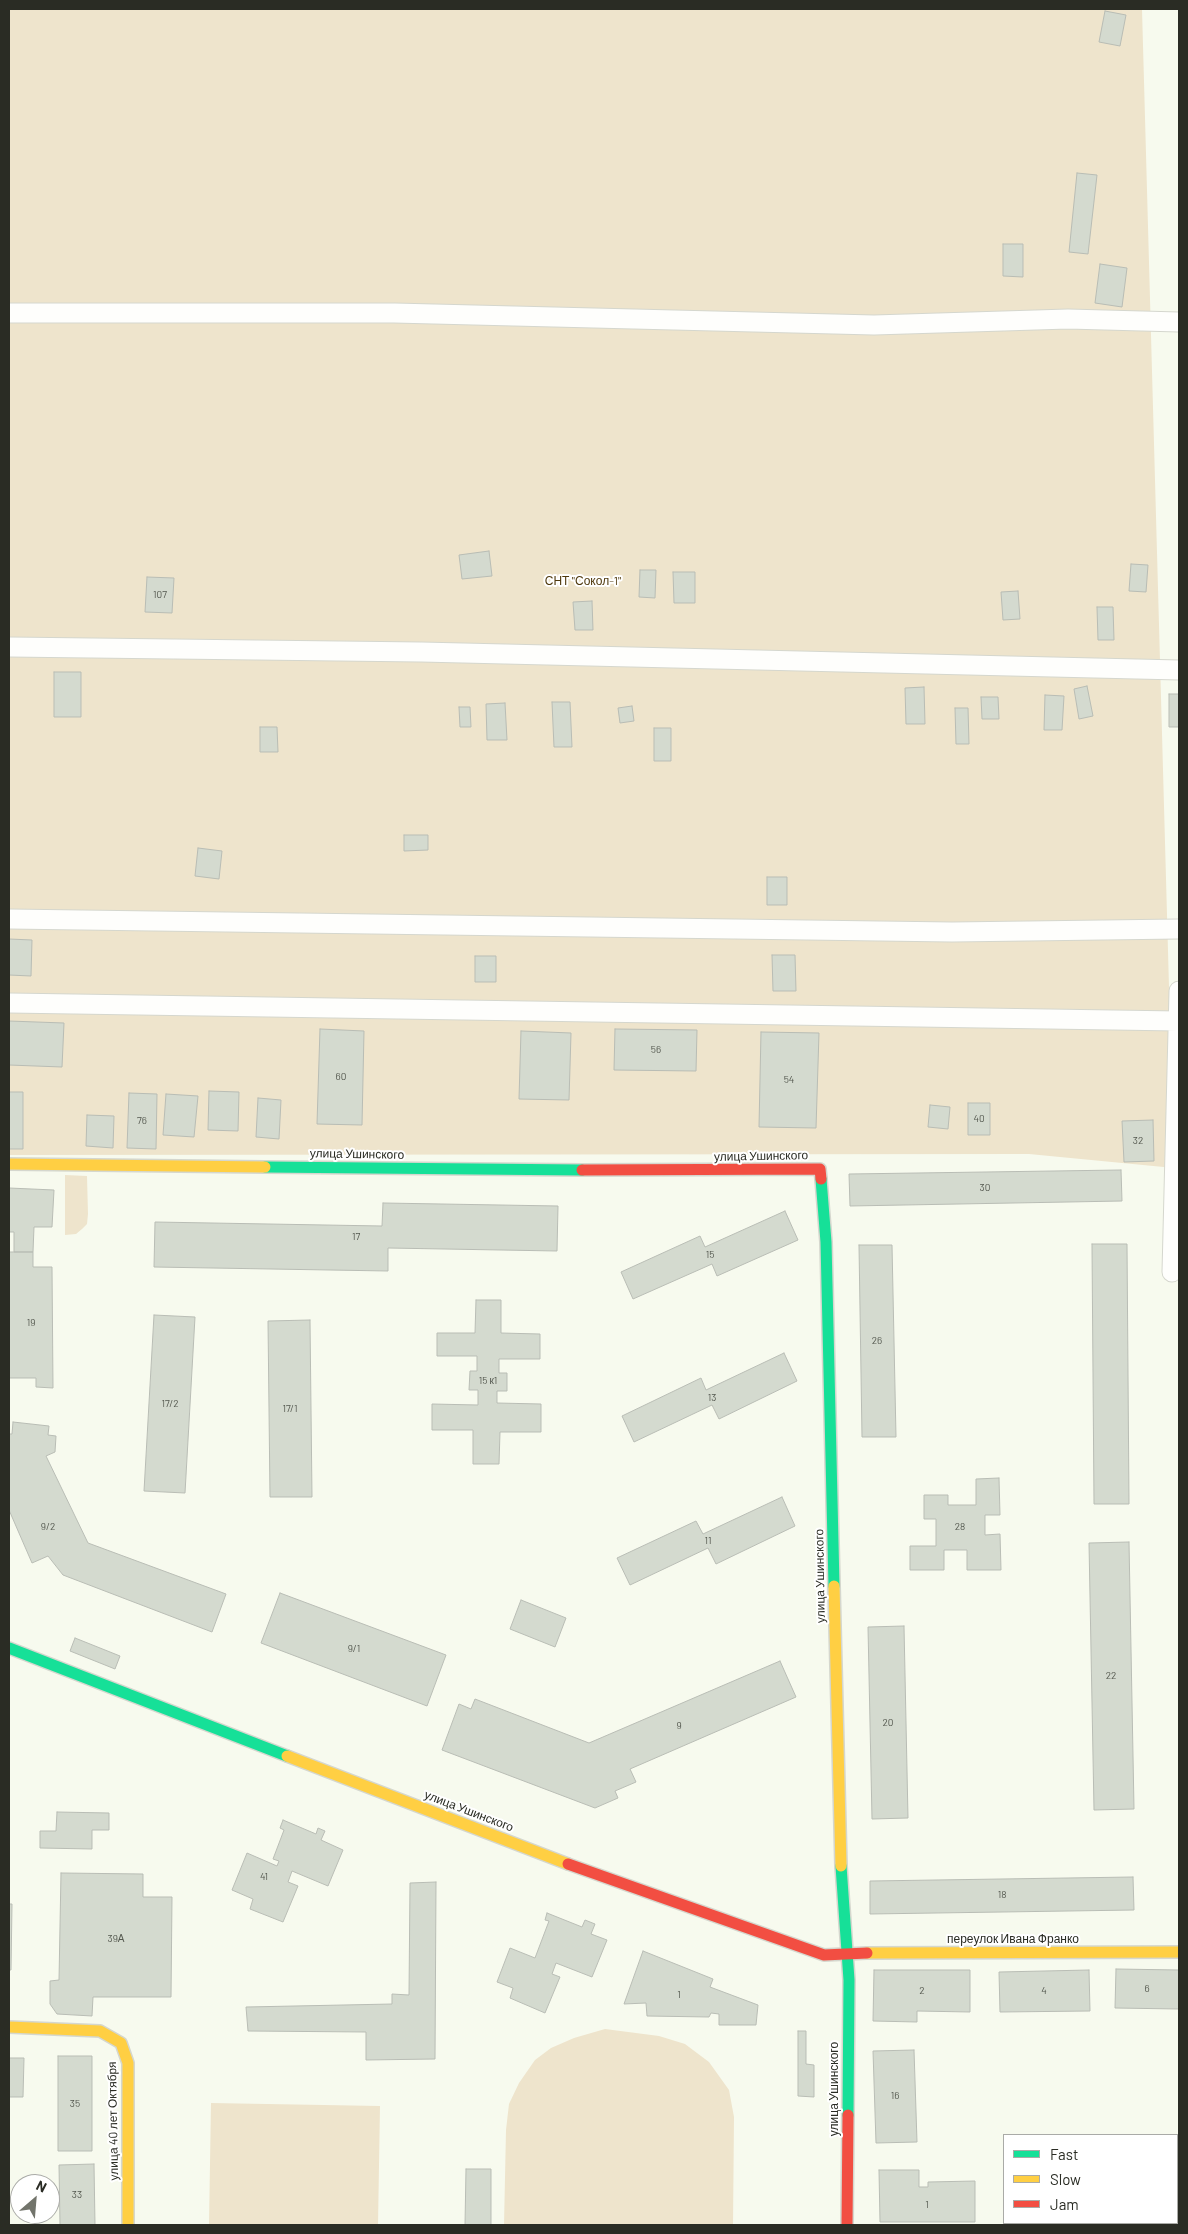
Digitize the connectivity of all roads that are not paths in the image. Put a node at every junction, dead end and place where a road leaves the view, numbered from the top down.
1 (9, 313) edge
2 (1179, 322) edge
3 (9, 647) edge
4 (1179, 670) edge
5 (9, 919) edge
6 (1179, 929) edge
7 (1179, 991) edge
8 (9, 1003) edge
9 (1178, 1020) edge
10 (9, 1164) edge
11 (1172, 1272) dead end
12 (9, 1648) edge
13 (1179, 1952) edge
14 (846, 1953) junction
15 (9, 2028) edge
16 (128, 2225) edge
17 (847, 2225) edge

1 - 2 street
3 - 4 street
5 - 6 street
7 - 9 street
8 - 9 street
9 - 11 street
10 - 14 street, улица Ушинского
12 - 14 street, улица Ушинского
13 - 14 street, переулок Ивана Франко
14 - 17 street, улица Ушинского
15 - 16 street, улица 40 лет Октября

